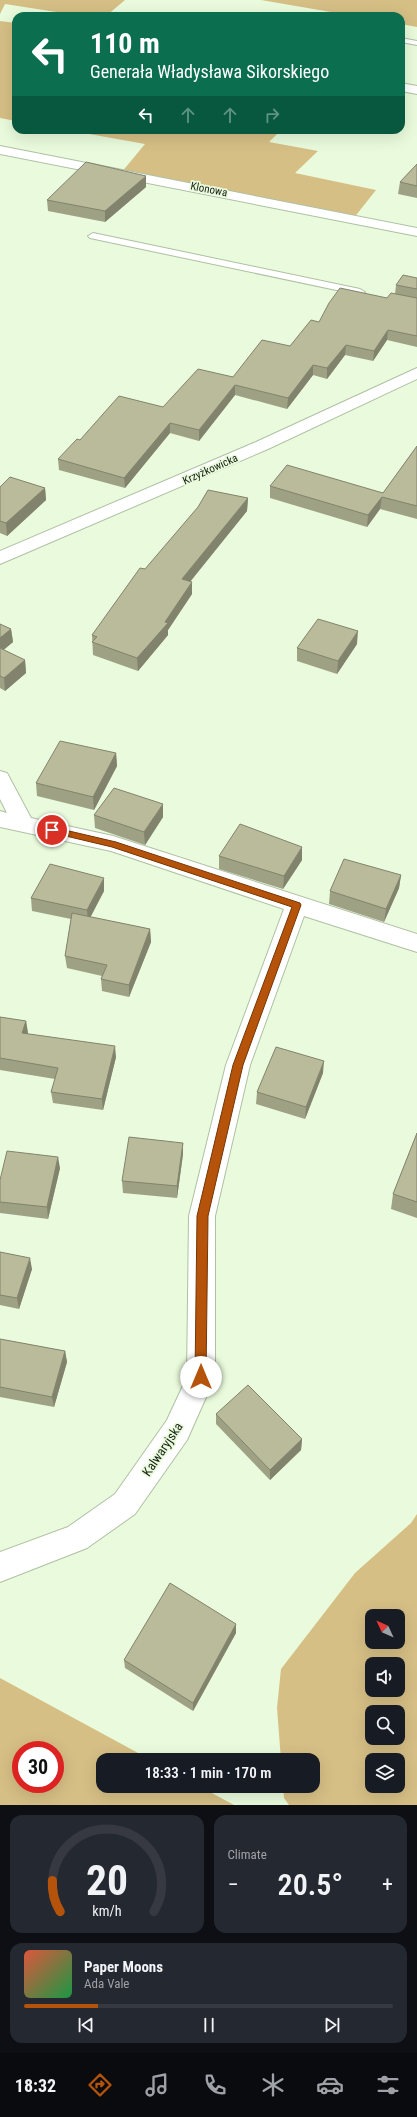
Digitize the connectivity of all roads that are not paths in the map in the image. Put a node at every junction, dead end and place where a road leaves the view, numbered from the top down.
1 (405, 41) edge
2 (417, 43) edge
3 (405, 88) edge
4 (417, 90) edge
5 (0, 150) edge
6 (417, 232) edge
7 (93, 236) dead end
8 (371, 295) edge
9 (417, 373) edge
10 (0, 558) edge
11 (0, 778) edge
12 (0, 819) edge
13 (22, 822) junction
14 (297, 905) junction
15 (417, 943) edge
16 (0, 1567) edge

1 - 2 lane
3 - 4 street
5 - 6 street, Klonowa
7 - 8 lane
9 - 10 street, Krzyżkowicka
11 - 13 street
12 - 13 street
13 - 14 street
14 - 15 street
14 - 16 street, Kalwaryjska

